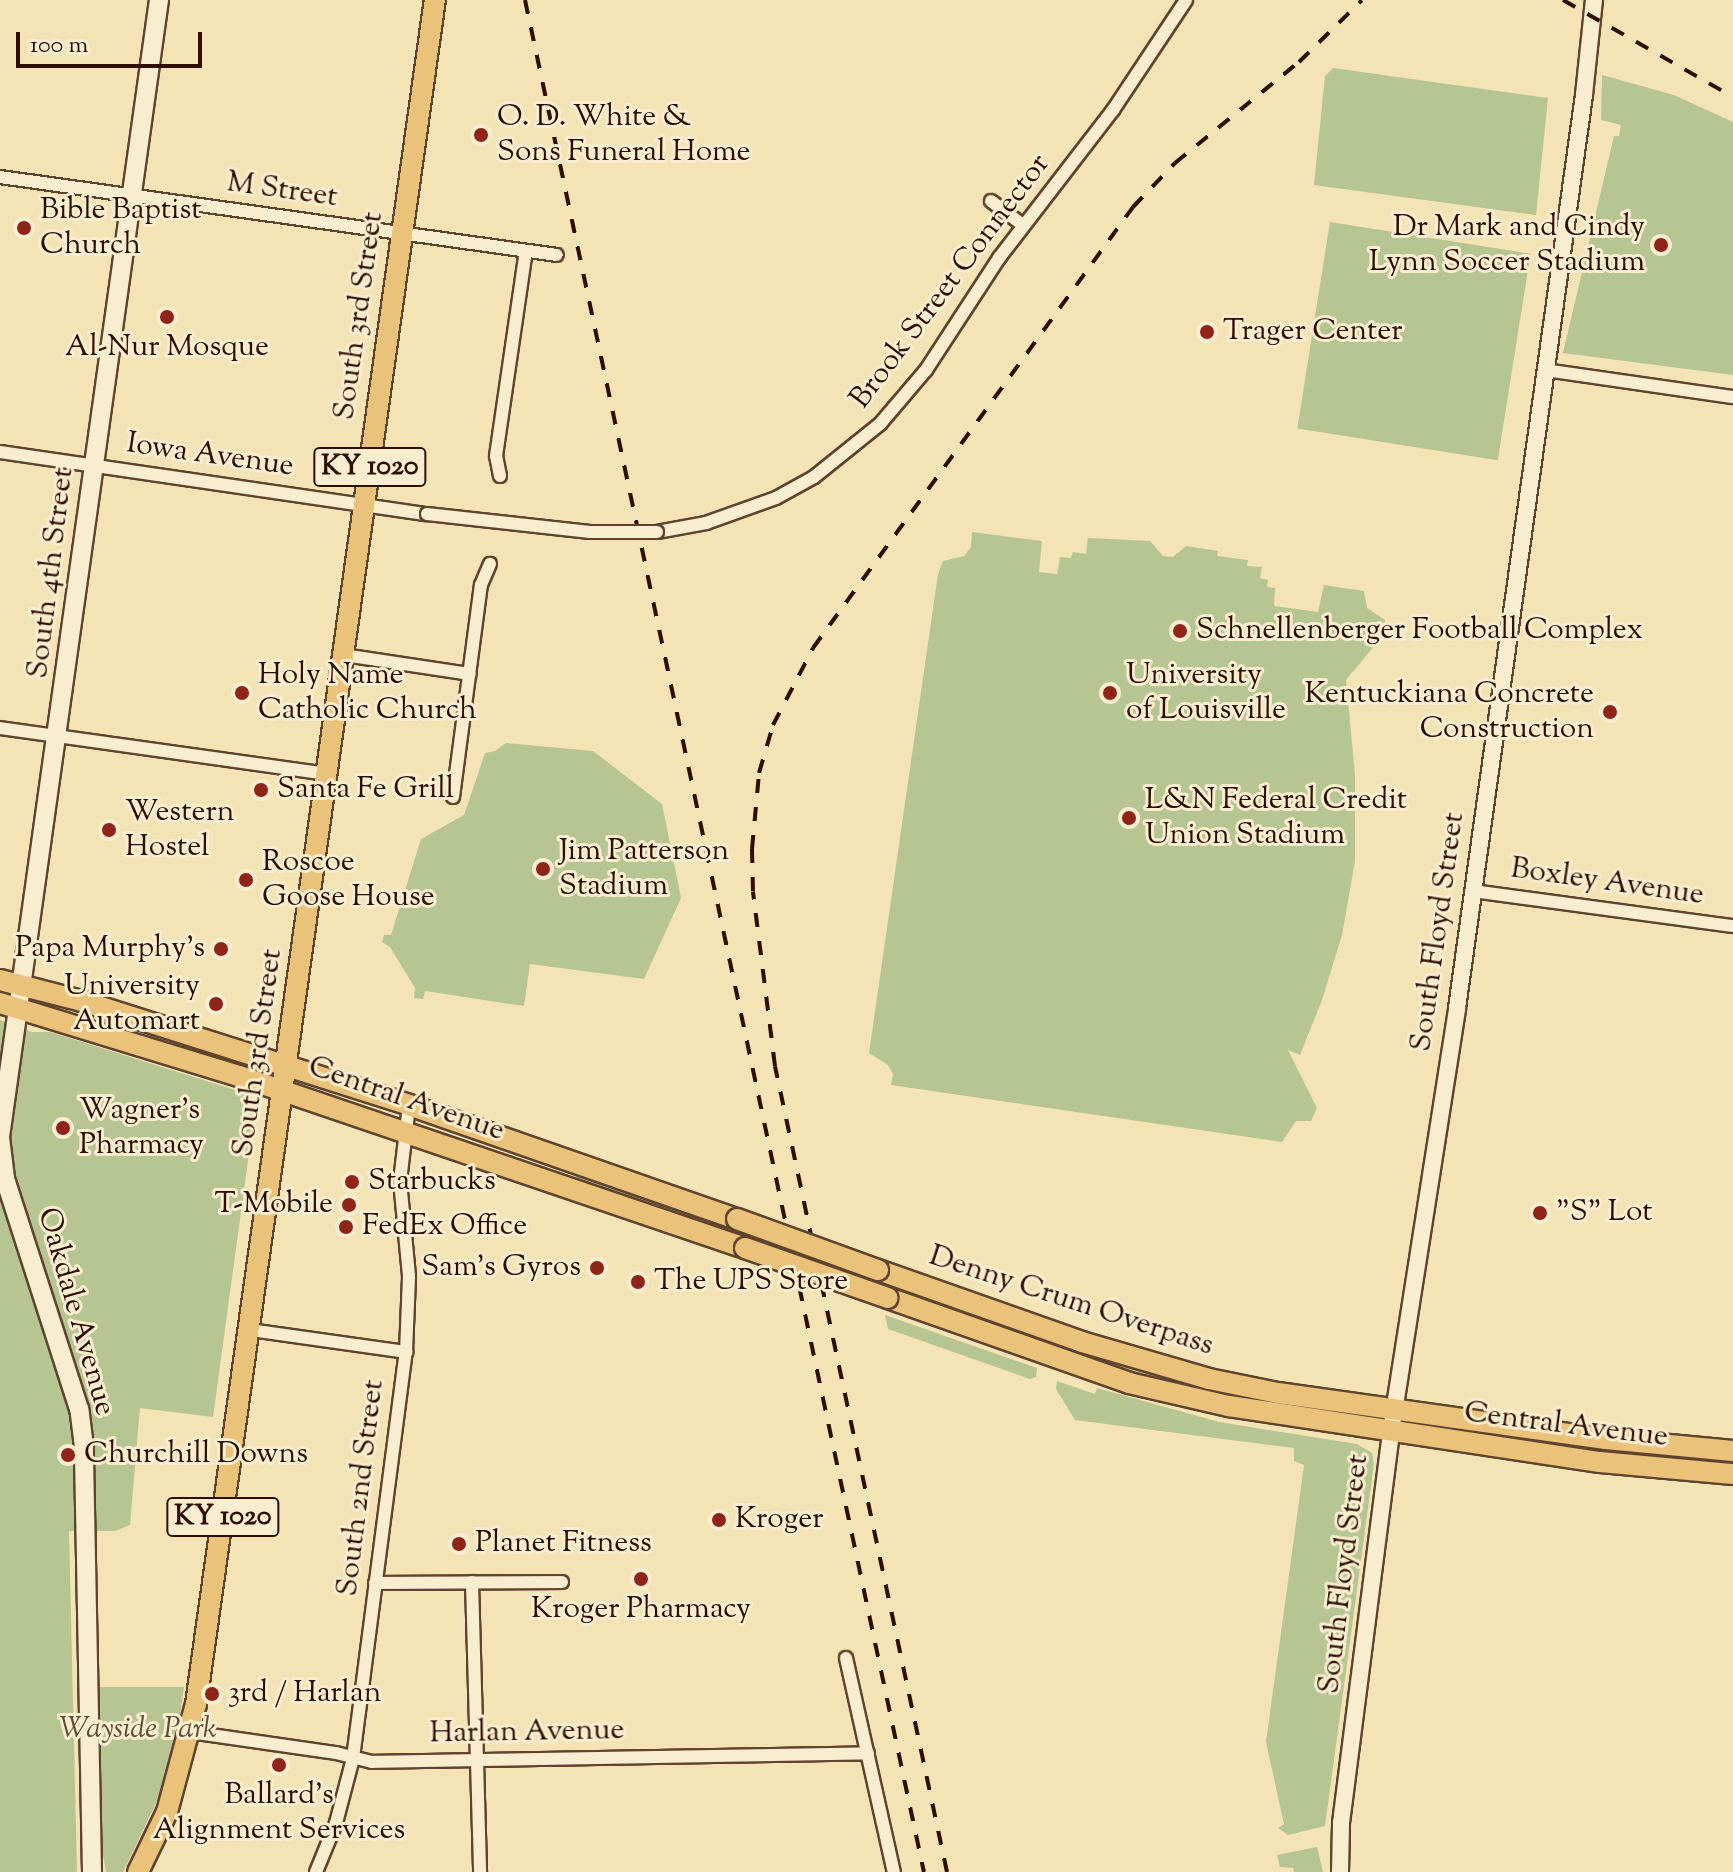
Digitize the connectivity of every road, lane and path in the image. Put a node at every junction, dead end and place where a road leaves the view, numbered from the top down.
1 (159, 0) edge
2 (435, 0) edge
3 (1186, 0) edge
4 (1594, 0) edge
5 (0, 177) edge
6 (132, 196) junction
7 (991, 201) dead end
8 (1023, 225) junction
9 (402, 233) junction
10 (526, 251) junction
11 (557, 255) dead end
12 (1545, 370) junction
13 (1733, 397) edge
14 (0, 452) edge
15 (94, 466) junction
16 (500, 476) dead end
17 (365, 503) junction
18 (490, 564) dead end
19 (344, 655) junction
20 (470, 674) junction
21 (0, 728) edge
22 (58, 737) junction
23 (327, 774) junction
24 (453, 797) dead end
25 (1473, 891) junction
26 (1733, 926) edge
27 (0, 980) edge
28 (21, 984) junction
29 (9, 1005) edge
30 (287, 1066) junction
31 (284, 1091) junction
32 (409, 1105) junction
33 (404, 1130) junction
34 (0, 1154) edge
35 (737, 1219) joint
36 (745, 1248) joint
37 (250, 1330) junction
38 (406, 1352) junction
39 (1395, 1409) junction
40 (1391, 1431) junction
41 (1733, 1451) edge
42 (1733, 1474) edge
43 (472, 1582) junction
44 (562, 1582) dead end
45 (375, 1583) junction
46 (846, 1658) dead end
47 (190, 1732) junction
48 (868, 1753) junction
49 (353, 1758) junction
50 (478, 1760) junction
51 (92, 1872) edge
52 (138, 1872) edge
53 (316, 1872) edge
54 (480, 1872) edge
55 (894, 1872) edge
56 (1340, 1872) edge

1 - 6 main road, South 4th Street
2 - 9 main road, South 3rd Street / KY 1020
3 - 8 street, Brook Street Connector
4 - 12 street, South Floyd Street
5 - 6 street, M Street
6 - 9 street, M Street
6 - 15 main road, South 4th Street
7 - 8 street
8 - 17 street, Brook Street Connector, bridge
9 - 10 street, M Street
9 - 17 main road, South 3rd Street / KY 1020
10 - 11 street, M Street
10 - 16 street
12 - 13 street
12 - 25 street, South Floyd Street
14 - 15 street, Iowa Avenue
15 - 17 street, Iowa Avenue
15 - 22 main road, South 4th Street
17 - 19 main road, South 3rd Street / KY 1020
18 - 20 street
19 - 20 street
19 - 23 main road, South 3rd Street / KY 1020
20 - 24 street
21 - 22 street
22 - 23 street
22 - 28 main road, South 4th Street
23 - 30 main road, South 3rd Street / KY 1020
25 - 26 street, Boxley Avenue
25 - 39 street, South Floyd Street
27 - 28 main road, Central Avenue
28 - 29 main road, South 4th Street
28 - 30 main road, Central Avenue
29 - 31 main road, Central Avenue
29 - 34 main road, South 4th Street
30 - 31 main road, South 3rd Street / KY 1020
30 - 32 main road, Central Avenue
31 - 33 main road, Central Avenue
31 - 37 main road, South 3rd Street / KY 1020
32 - 33 street, South 2nd Street
32 - 35 main road, Central Avenue
33 - 36 main road, Central Avenue
33 - 38 street, South 2nd Street
34 - 51 main road, Oakdale Avenue
35 - 39 main road, Denny Crum Overpass, bridge
36 - 40 main road, Denny Crum Overpass, bridge
37 - 38 street
37 - 47 main road, South 3rd Street / KY 1020
38 - 45 street, South 2nd Street
39 - 40 street, South Floyd Street
39 - 41 main road, Central Avenue
40 - 42 main road, Central Avenue
40 - 56 street, South Floyd Street
43 - 44 street
43 - 45 street
43 - 50 street
45 - 49 street, South 2nd Street
46 - 48 street
47 - 49 street, Harlan Avenue
47 - 52 main road, KY 1020
48 - 50 street, Harlan Avenue
48 - 55 street
49 - 50 street, Harlan Avenue
49 - 53 street, South 2nd Street
50 - 54 street

